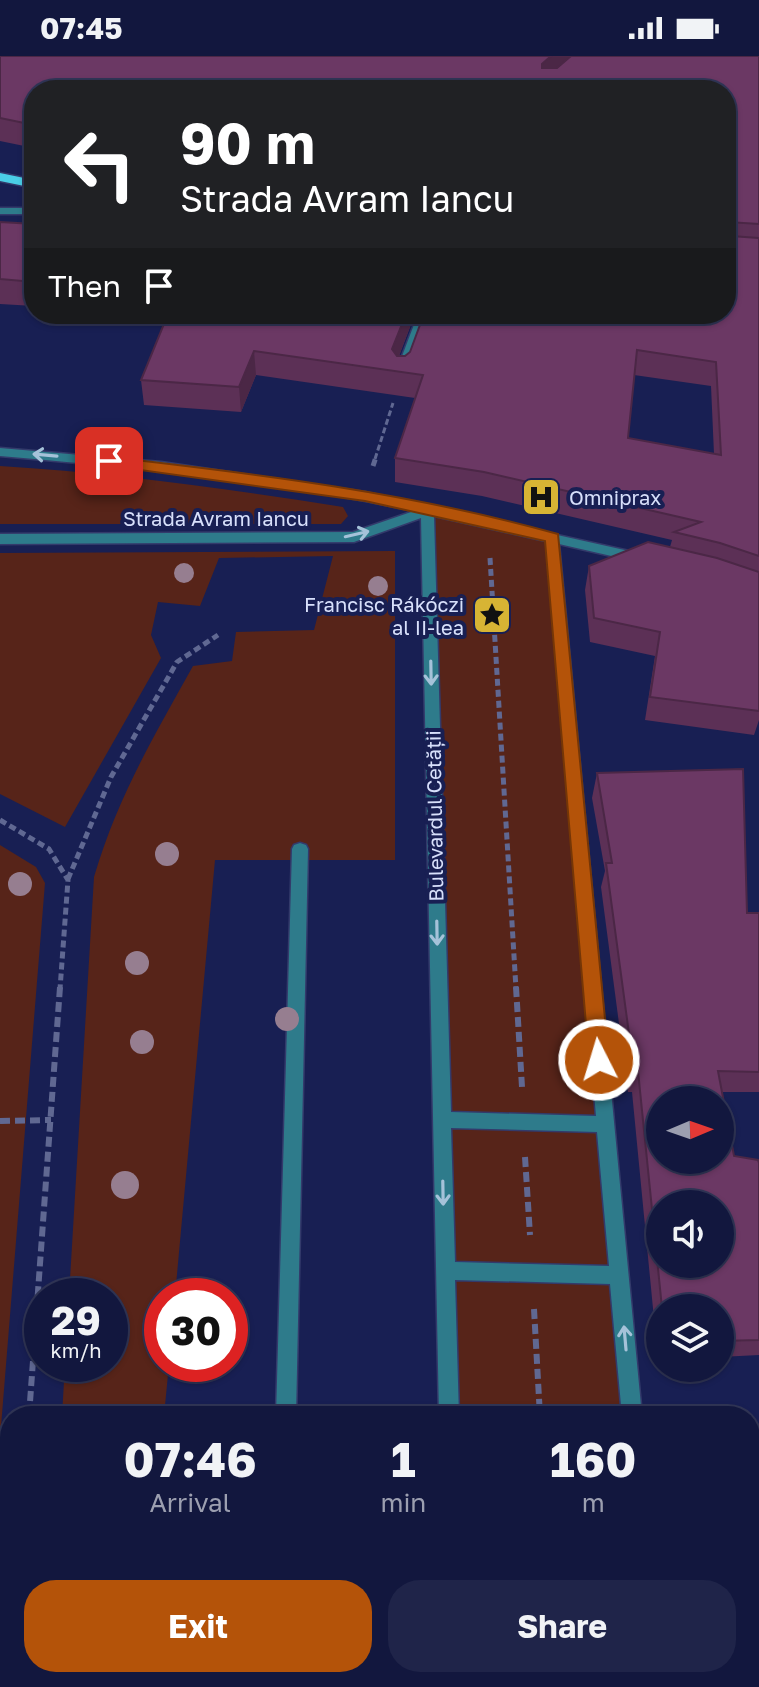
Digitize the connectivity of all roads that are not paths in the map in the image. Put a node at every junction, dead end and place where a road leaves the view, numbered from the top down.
1 (0, 177) edge
2 (24, 182) edge
3 (0, 211) edge
4 (24, 211) edge
5 (420, 324) edge
6 (401, 375) edge
7 (0, 452) edge
8 (427, 511) junction
9 (552, 537) junction
10 (0, 539) edge
11 (655, 561) edge
12 (300, 849) dead end
13 (442, 1120) junction
14 (605, 1124) junction
15 (445, 1271) junction
16 (619, 1275) junction
17 (286, 1406) edge
18 (449, 1406) edge
19 (631, 1406) edge

1 - 2 main road
3 - 4 street
5 - 6 street
8 -> 7 street, Strada Avram Iancu
8 - 9 street, Strada Avram Iancu
10 -> 8 street, Strada Avram Iancu
8 -> 13 street, Bulevardul Cetății
9 - 11 street, Strada Avram Iancu
9 - 14 street
12 - 17 street
13 - 14 street
13 -> 15 street, Bulevardul Cetății
14 - 16 street
15 - 16 street
15 - 18 street, Bulevardul Cetății
19 -> 16 street

